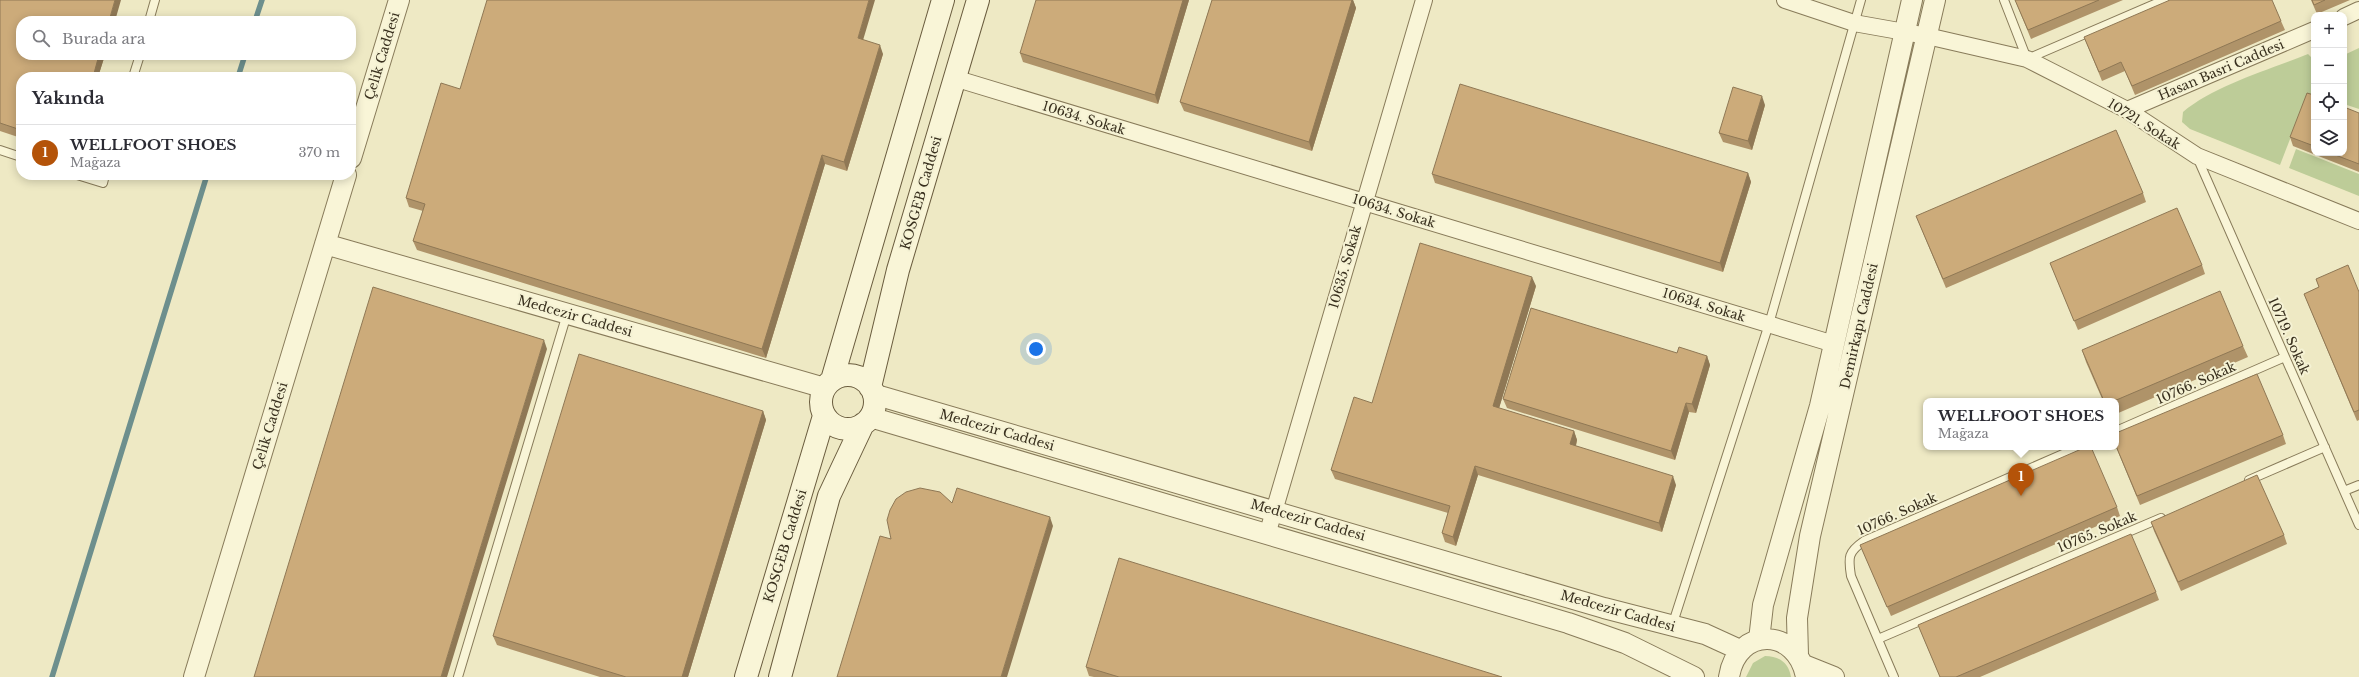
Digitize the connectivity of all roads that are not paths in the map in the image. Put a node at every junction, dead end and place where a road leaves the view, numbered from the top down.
1 (155, 0) edge
2 (399, 0) edge
3 (943, 0) edge
4 (978, 0) edge
5 (1424, 0) edge
6 (1785, 0) edge
7 (1861, 0) edge
8 (1912, 0) edge
9 (1936, 0) edge
10 (2004, 0) edge
11 (2164, 0) edge
12 (2359, 10) edge
13 (150, 16) edge
14 (2347, 16) edge
15 (1854, 23) junction
16 (2311, 31) edge
17 (1905, 32) junction
18 (1927, 36) junction
19 (2028, 59) junction
20 (138, 60) edge
21 (135, 72) edge
22 (954, 78) junction
23 (2127, 110) junction
24 (356, 142) edge
25 (0, 150) edge
26 (16, 155) edge
27 (2197, 156) junction
28 (94, 180) edge
29 (104, 180) edge
30 (344, 180) edge
31 (1364, 202) junction
32 (2359, 221) edge
33 (325, 244) junction
34 (568, 314) junction
35 (1769, 324) junction
36 (1834, 344) junction
37 (2285, 357) junction
38 (828, 384) junction
39 (872, 390) junction
40 (824, 416) junction
41 (867, 420) junction
42 (2119, 430) edge
43 (2325, 447) junction
44 (2072, 450) edge
45 (2237, 485) edge
46 (2359, 485) edge
47 (2344, 492) junction
48 (1274, 510) junction
49 (2171, 513) edge
50 (2359, 525) edge
51 (1267, 534) junction
52 (1672, 627) junction
53 (1878, 639) junction
54 (1759, 640) junction
55 (1740, 650) junction
56 (1803, 666) edge
57 (194, 677) edge
58 (458, 677) edge
59 (746, 677) edge
60 (780, 677) edge
61 (1694, 677) edge
62 (1729, 677) edge
63 (1834, 677) edge
64 (1894, 677) edge

1 - 13 lane
2 - 24 street, Çelik Caddesi
3 - 38 main road
4 - 22 main road, KOSGEB Caddesi
5 - 31 street, 10635. Sokak
6 - 15 street, 10721. Sokak
7 - 15 lane
8 - 17 street, Demirkapı Caddesi
9 - 18 street, Demirkapı Caddesi
10 - 19 lane
11 - 19 lane
12 - 14 street
15 - 17 street, 10721. Sokak
15 - 35 lane
16 - 23 street, Hasan Basri Caddesi
17 - 18 street, 10721. Sokak
17 - 36 street, Demirkapı Caddesi
18 - 19 street, 10721. Sokak
18 - 56 street, Demirkapı Caddesi
19 - 23 street, 10721. Sokak
20 - 21 lane
22 - 31 street, 10634. Sokak
22 - 39 main road, KOSGEB Caddesi
23 - 27 street, 10721. Sokak
25 - 26 lane
27 - 32 street, 10721. Sokak
27 - 37 lane, 10719. Sokak
28 - 29 lane
30 - 33 street, Çelik Caddesi
31 - 35 street, 10634. Sokak
31 - 48 street, 10635. Sokak
33 - 34 street, Medcezir Caddesi
33 - 57 street, Çelik Caddesi
34 - 38 street, Medcezir Caddesi
34 - 58 lane
35 - 36 street, 10634. Sokak
35 - 52 lane
36 - 54 street, Demirkapı Caddesi
37 - 42 lane, 10766. Sokak
37 - 43 lane, 10719. Sokak
38 - 39 main road
38 - 40 main road
39 - 41 main road
39 - 48 street, Medcezir Caddesi
40 - 41 main road
40 - 59 main road, KOSGEB Caddesi
41 - 51 street, Medcezir Caddesi
41 - 60 main road, KOSGEB Caddesi
43 - 45 lane
43 - 47 lane, 10719. Sokak
44 - 53 lane, 10766. Sokak
46 - 47 lane
47 - 50 lane, 10719. Sokak
48 - 51 street, 10635. Sokak
48 - 52 street, Medcezir Caddesi
49 - 53 lane, 10765. Sokak
51 - 61 street, Medcezir Caddesi
52 - 55 street, Medcezir Caddesi
53 - 64 lane, 10766. Sokak
54 - 55 street
54 - 56 street
55 - 62 street
56 - 63 street

